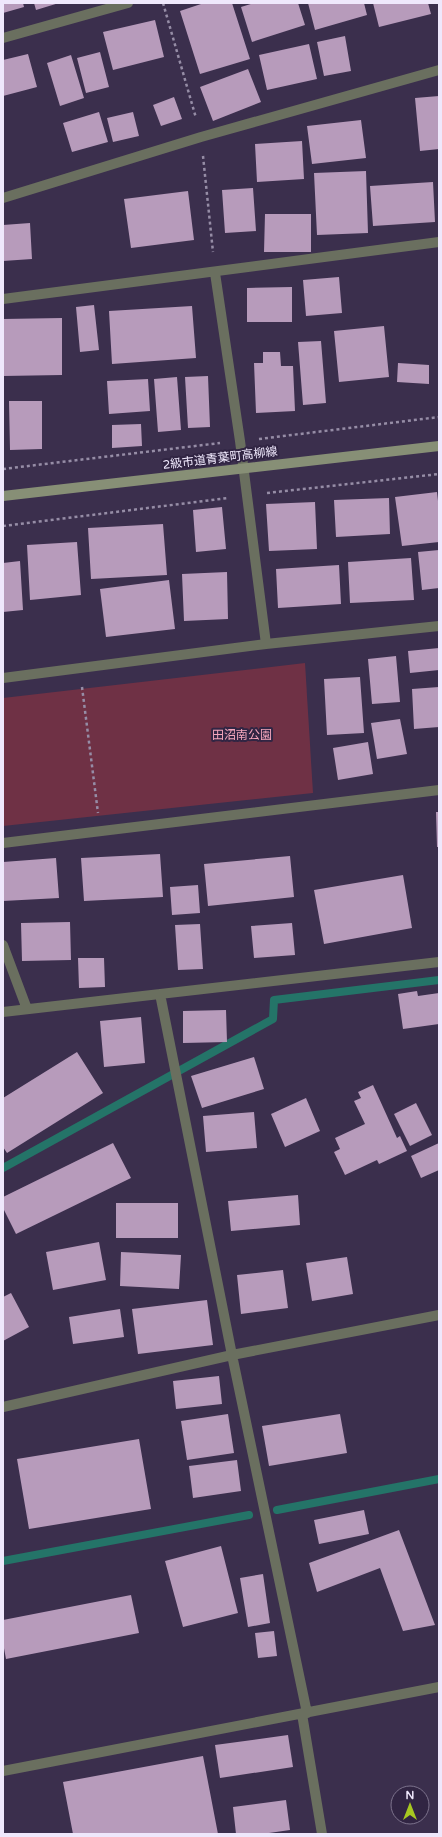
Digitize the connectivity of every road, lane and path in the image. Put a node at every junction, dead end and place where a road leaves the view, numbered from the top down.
1 (128, 3) edge
2 (163, 3) edge
3 (3, 38) edge
4 (439, 70) edge
5 (201, 137) junction
6 (3, 198) edge
7 (439, 242) edge
8 (215, 273) junction
9 (3, 299) edge
10 (439, 417) edge
11 (240, 441) junction
12 (439, 446) edge
13 (3, 469) edge
14 (244, 469) junction
15 (439, 474) edge
16 (247, 495) junction
17 (3, 496) edge
18 (3, 526) edge
19 (439, 626) edge
20 (266, 644) junction
21 (80, 668) junction
22 (3, 678) edge
23 (439, 790) edge
24 (100, 832) junction
25 (3, 843) edge
26 (3, 945) edge
27 (439, 962) edge
28 (160, 994) junction
29 (27, 1009) junction
30 (3, 1012) edge
31 (439, 1315) edge
32 (232, 1355) junction
33 (3, 1407) edge
34 (439, 1687) edge
35 (304, 1713) junction
36 (3, 1772) edge
37 (322, 1834) edge

1 - 3 street
2 - 5 path
4 - 5 street
5 - 6 street
5 - 8 path
7 - 8 street
8 - 9 street
8 - 11 street
10 - 11 path
11 - 13 path
11 - 14 street
12 - 14 street, 2級市道青葉町高柳線
14 - 16 street
14 - 17 street, 2級市道青葉町高柳線
15 - 16 path
16 - 18 path
16 - 20 street
19 - 20 street
20 - 21 street
21 - 22 street
21 - 24 path
23 - 24 street
24 - 25 street
26 - 29 street
27 - 28 street
28 - 29 street
28 - 32 street
29 - 30 street
31 - 32 street
32 - 33 street
32 - 35 street
34 - 35 street
35 - 36 street
35 - 37 street

